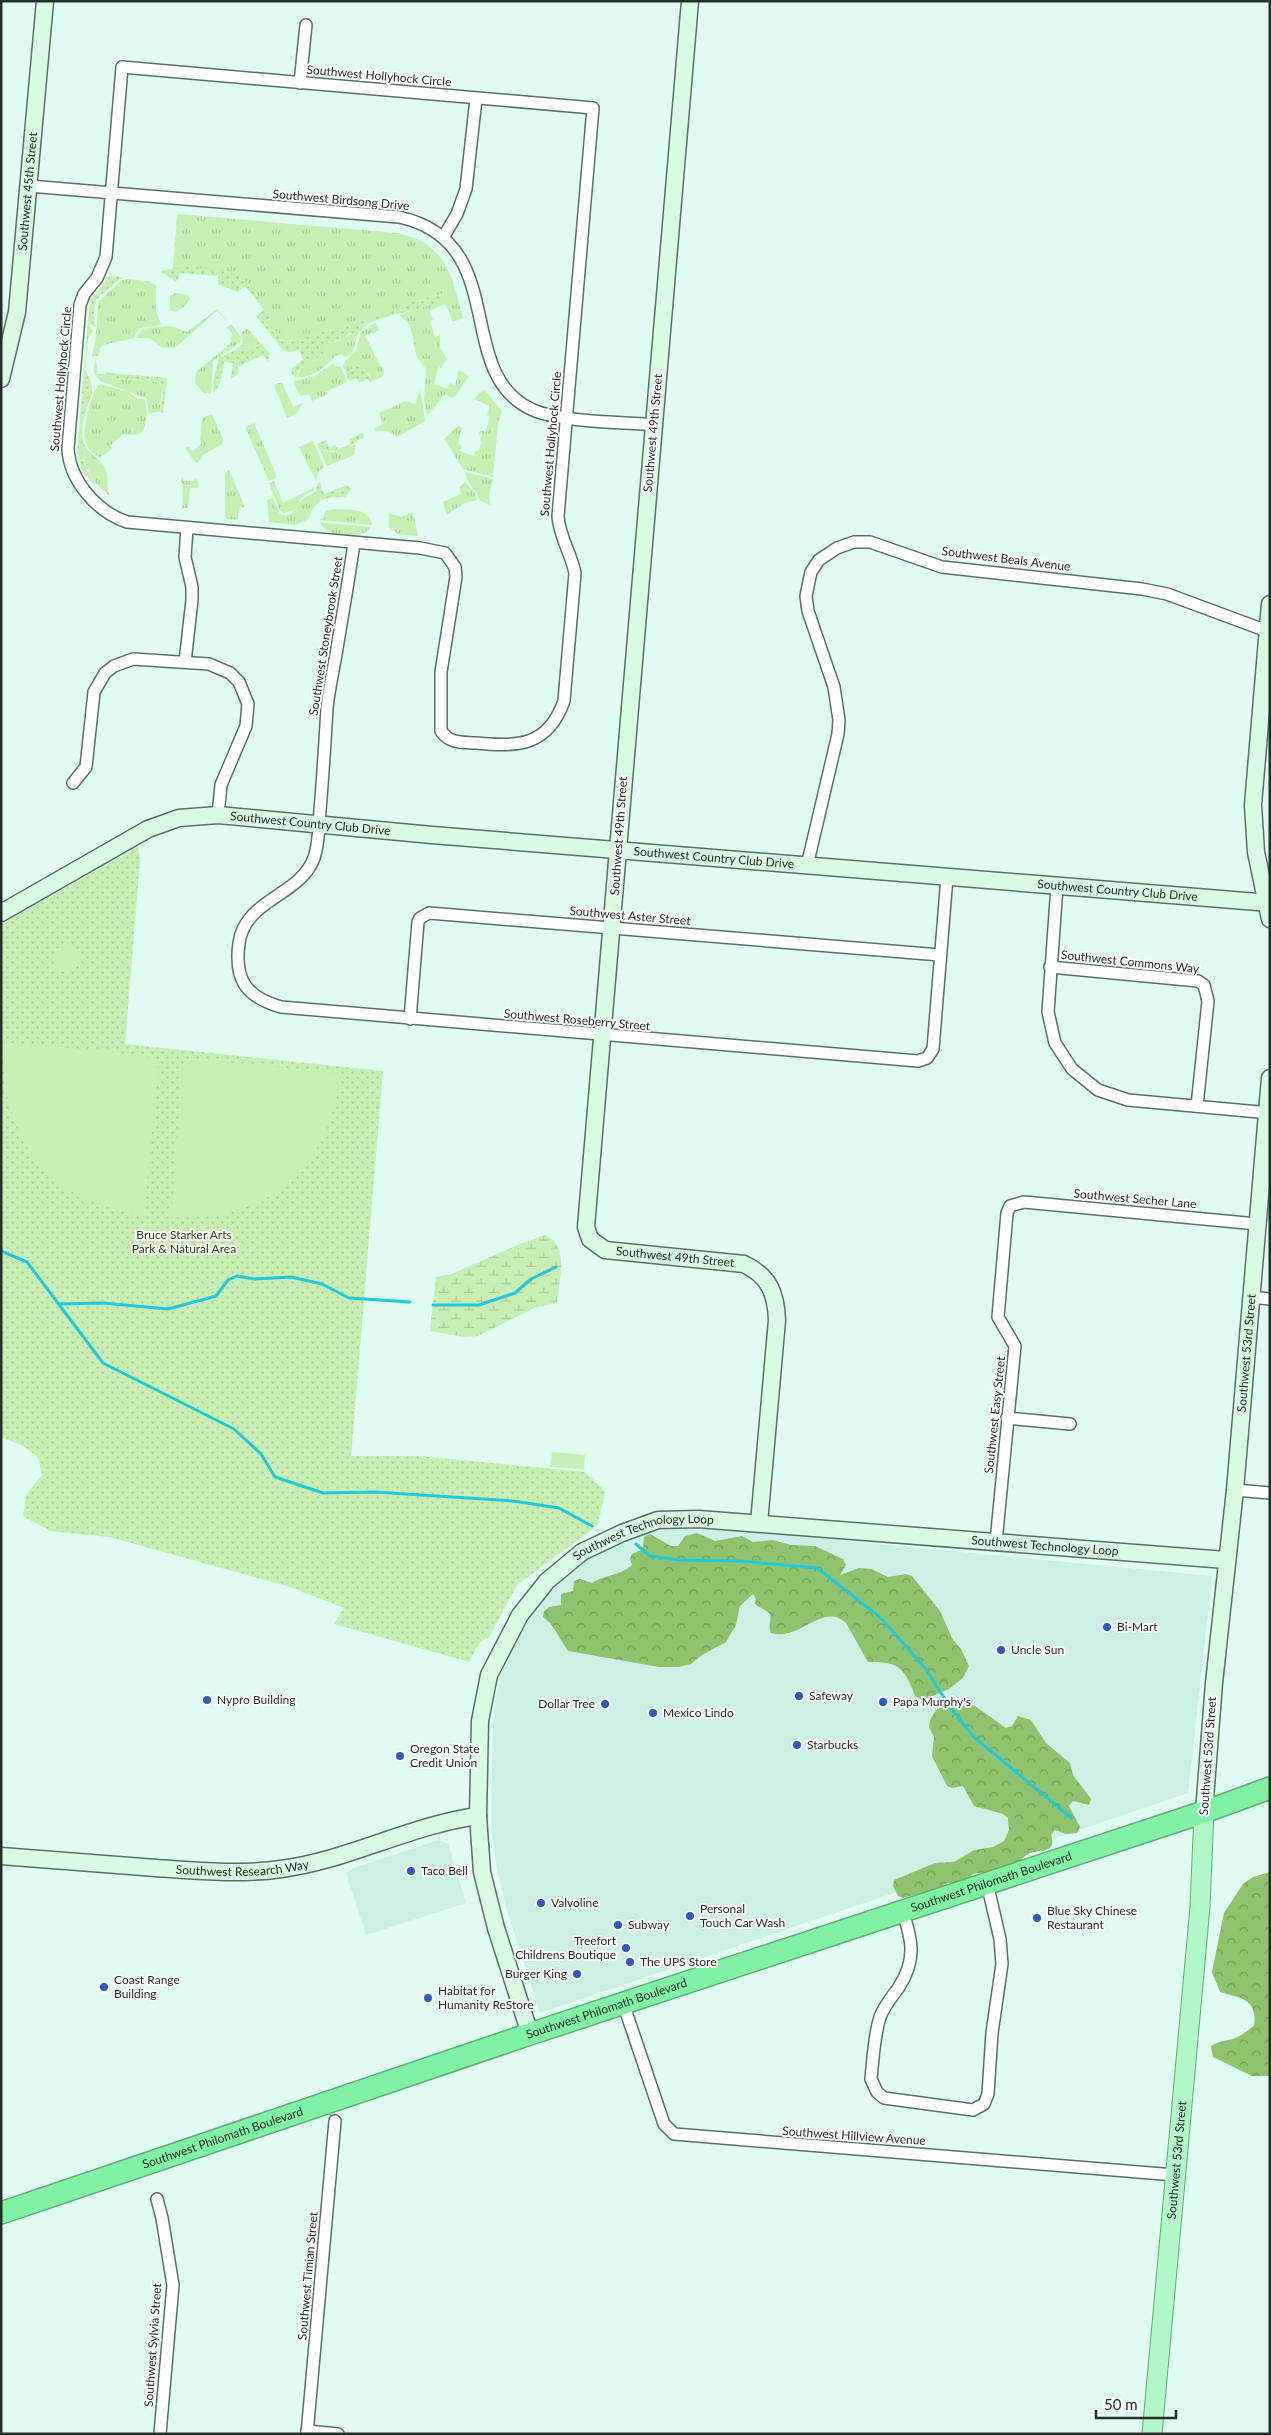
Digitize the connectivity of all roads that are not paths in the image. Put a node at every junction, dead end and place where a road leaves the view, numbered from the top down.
1 (45, 1) edge
2 (690, 1) edge
3 (306, 25) dead end
4 (300, 83) junction
5 (476, 98) junction
6 (29, 186) junction
7 (112, 194) junction
8 (444, 236) junction
9 (1, 379) edge
10 (567, 418) junction
11 (654, 424) junction
12 (187, 528) junction
13 (354, 543) junction
14 (1270, 604) edge
15 (1267, 631) junction
16 (185, 662) junction
17 (73, 783) dead end
18 (218, 815) junction
19 (319, 823) junction
20 (619, 850) junction
21 (807, 866) junction
22 (947, 877) junction
23 (1057, 886) junction
24 (1268, 909) edge
25 (1, 913) edge
26 (612, 929) junction
27 (940, 955) junction
28 (1050, 968) junction
29 (410, 1019) junction
30 (604, 1035) junction
31 (1270, 1078) edge
32 (1197, 1106) junction
33 (1268, 1112) edge
34 (1010, 1206) joint
35 (1257, 1224) junction
36 (1251, 1297) junction
37 (1270, 1299) edge
38 (1007, 1418) junction
39 (1070, 1424) dead end
40 (1235, 1490) junction
41 (1270, 1493) edge
42 (759, 1523) junction
43 (996, 1542) junction
44 (1226, 1560) junction
45 (1270, 1788) edge
46 (1204, 1812) junction
47 (478, 1816) junction
48 (1, 1856) edge
49 (987, 1883) junction
50 (902, 1910) junction
51 (623, 2003) junction
52 (530, 2034) junction
53 (335, 2121) dead end
54 (1175, 2175) junction
55 (157, 2199) dead end
56 (1, 2212) edge
57 (307, 2432) edge
58 (160, 2434) edge
59 (338, 2434) edge
60 (1152, 2434) edge

1 - 6 street, Southwest 45th Street
2 - 11 street, Southwest 49th Street
3 - 4 street
4 - 5 street, Southwest Hollyhock Circle
4 - 7 street, Southwest Hollyhock Circle
5 - 8 street
5 - 10 street, Southwest Hollyhock Circle
6 - 7 street, Southwest Birdsong Drive
6 - 9 street, Southwest 45th Street
7 - 8 street, Southwest Birdsong Drive
7 - 12 street, Southwest Hollyhock Circle
8 - 10 street, Southwest Birdsong Drive
10 - 11 street, Southwest Birdsong Drive
10 - 13 street, Southwest Hollyhock Circle
11 - 20 street, Southwest 49th Street
12 - 13 street, Southwest Hollyhock Circle
12 - 16 street
13 - 19 street, Southwest Stoneybrook Street
14 - 15 street
15 - 21 street, Southwest Beals Avenue
15 - 24 street
16 - 17 street
16 - 18 street
18 - 19 street, Southwest Country Club Drive
18 - 25 street, Southwest Country Club Drive
19 - 20 street, Southwest Country Club Drive
19 - 29 street, Southwest Roseberry Street
20 - 21 street, Southwest Country Club Drive
20 - 26 street, Southwest 49th Street
21 - 22 street, Southwest Country Club Drive
22 - 23 street, Southwest Country Club Drive
22 - 27 street, Southwest Roseberry Street
23 - 24 street, Southwest Country Club Drive
23 - 28 street
26 - 27 street, Southwest Aster Street
26 - 29 street, Southwest Aster Street
26 - 30 street, Southwest 49th Street
27 - 30 street, Southwest Roseberry Street
28 - 32 street
28 - 32 street, Southwest Commons Way
29 - 30 street, Southwest Roseberry Street
30 - 42 street, Southwest 49th Street
31 - 33 street, Southwest 53rd Street
32 - 33 street
33 - 35 street, Southwest 53rd Street
34 - 35 street, Southwest Secher Lane
34 - 38 street, Southwest Easy Street
35 - 36 street, Southwest 53rd Street
36 - 37 street
36 - 40 street, Southwest 53rd Street
38 - 39 street
38 - 43 street, Southwest Easy Street
40 - 41 street
40 - 44 street, Southwest 53rd Street
42 - 43 street, Southwest Technology Loop
42 - 47 street, Southwest Technology Loop
43 - 44 street, Southwest Technology Loop
44 - 46 street, Southwest 53rd Street
45 - 46 highway, Southwest Philomath Boulevard
46 - 49 highway, Southwest Philomath Boulevard
46 - 54 main road, Southwest 53rd Street
47 - 48 street, Southwest Research Way
47 - 52 street, Southwest Technology Loop
49 - 50 highway, Southwest Philomath Boulevard
49 - 50 street
50 - 51 highway, Southwest Philomath Boulevard
51 - 52 highway, Southwest Philomath Boulevard
51 - 54 street, Southwest Hillview Avenue
52 - 56 highway, Southwest Philomath Boulevard
53 - 57 street, Southwest Timian Street
54 - 60 main road, Southwest 53rd Street
55 - 58 street, Southwest Sylvia Street
57 - 59 street

